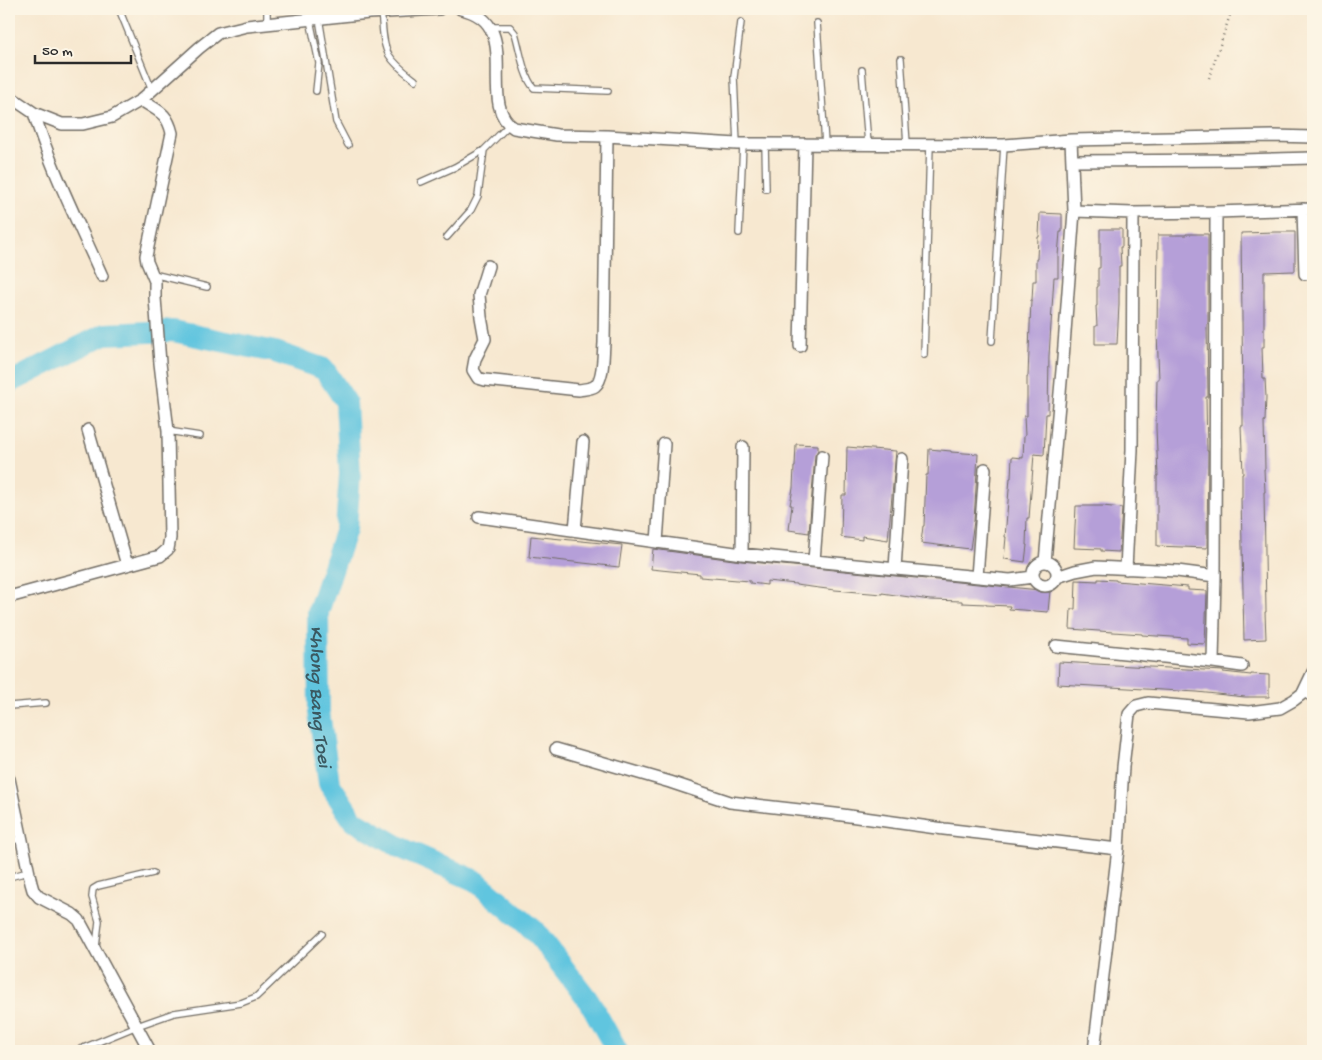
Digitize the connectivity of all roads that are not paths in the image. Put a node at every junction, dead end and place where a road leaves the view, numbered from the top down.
1 (118, 9) edge
2 (267, 9) edge
3 (439, 9) edge
4 (461, 9) edge
5 (368, 11) edge
6 (381, 12) junction
7 (314, 19) junction
8 (741, 22) dead end
9 (817, 23) dead end
10 (267, 24) junction
11 (490, 27) junction
12 (901, 59) dead end
13 (862, 70) dead end
14 (415, 80) dead end
15 (152, 90) junction
16 (316, 91) dead end
17 (608, 91) dead end
18 (9, 96) edge
19 (140, 100) junction
20 (34, 113) junction
21 (509, 125) junction
22 (608, 136) junction
23 (1313, 136) edge
24 (1071, 140) junction
25 (740, 144) junction
26 (765, 144) junction
27 (805, 144) junction
28 (825, 144) junction
29 (868, 144) junction
30 (907, 144) junction
31 (930, 144) junction
32 (1004, 144) junction
33 (348, 145) dead end
34 (484, 150) junction
35 (1313, 158) edge
36 (1072, 161) junction
37 (421, 182) dead end
38 (766, 188) dead end
39 (1308, 209) edge
40 (1074, 211) junction
41 (1216, 212) junction
42 (1133, 213) junction
43 (739, 233) dead end
44 (448, 237) dead end
45 (488, 266) dead end
46 (152, 274) junction
47 (1305, 274) dead end
48 (102, 276) dead end
49 (207, 287) dead end
50 (992, 341) dead end
51 (800, 346) dead end
52 (924, 355) dead end
53 (88, 430) dead end
54 (168, 431) junction
55 (200, 436) dead end
56 (583, 442) dead end
57 (664, 444) dead end
58 (743, 447) dead end
59 (822, 456) dead end
60 (902, 459) dead end
61 (985, 469) dead end
62 (479, 517) dead end
63 (575, 530) junction
64 (657, 542) junction
65 (742, 554) junction
66 (814, 561) junction
67 (1045, 562) junction
68 (127, 565) junction
69 (895, 569) junction
70 (1126, 569) junction
71 (1215, 576) junction
72 (977, 577) junction
73 (1033, 577) junction
74 (1057, 577) junction
75 (9, 597) edge
76 (1056, 646) dead end
77 (1213, 662) junction
78 (1242, 666) dead end
79 (1313, 672) edge
80 (1303, 693) junction
81 (1313, 700) edge
82 (46, 703) dead end
83 (9, 706) edge
84 (556, 750) dead end
85 (9, 779) edge
86 (12, 805) edge
87 (21, 839) junction
88 (9, 842) edge
89 (1118, 849) junction
90 (28, 872) junction
91 (153, 873) dead end
92 (9, 877) edge
93 (322, 934) dead end
94 (95, 949) junction
95 (137, 1026) junction
96 (76, 1051) edge
97 (150, 1051) edge
98 (1094, 1051) edge

1 - 15 lane
2 - 10 lane
3 - 6 street
4 - 11 street
5 - 6 street
5 - 7 street
6 - 14 lane
7 - 10 street
7 - 16 lane
7 - 33 lane
8 - 25 lane
9 - 28 lane
10 - 15 street
11 - 17 lane
11 - 21 street
12 - 30 lane
13 - 29 lane
15 - 19 street
18 - 20 street
19 - 20 street
19 - 46 street
20 - 48 street
21 - 22 street
21 - 34 lane
22 - 25 street
22 - 45 street
23 - 24 street
24 - 32 street
24 - 36 street
25 - 26 street
25 - 43 lane
26 - 27 street
26 - 38 lane
27 - 28 street
27 - 51 street
28 - 29 street
29 - 30 street
30 - 31 street
31 - 32 street
31 - 52 lane
32 - 50 lane
34 - 37 lane
34 - 44 lane
35 - 36 street
36 - 40 street
39 - 41 street
39 - 47 street
40 - 42 street
40 - 67 street
41 - 42 street
41 - 71 street
42 - 70 street
46 - 49 lane
46 - 54 street
53 - 68 street
54 - 55 lane
54 - 68 street
56 - 63 street
57 - 64 street
58 - 65 street
59 - 66 street
60 - 69 street
61 - 72 street
62 - 63 street
63 - 64 street
64 - 65 street
65 - 66 street
66 - 69 street
67 - 73 street
67 - 74 street
68 - 75 street
69 - 72 street
70 - 71 street
70 - 74 street
71 - 77 street
72 - 73 street
73 - 74 street
76 - 77 street
77 - 78 street
79 - 80 street
80 - 81 lane
80 - 89 street
82 - 83 lane
84 - 89 street
85 - 86 street
86 - 87 street
87 - 88 lane
87 - 90 street
89 - 98 street
90 - 92 lane
90 - 94 street
91 - 94 lane
93 - 95 lane
94 - 95 street
95 - 96 lane
95 - 97 street

